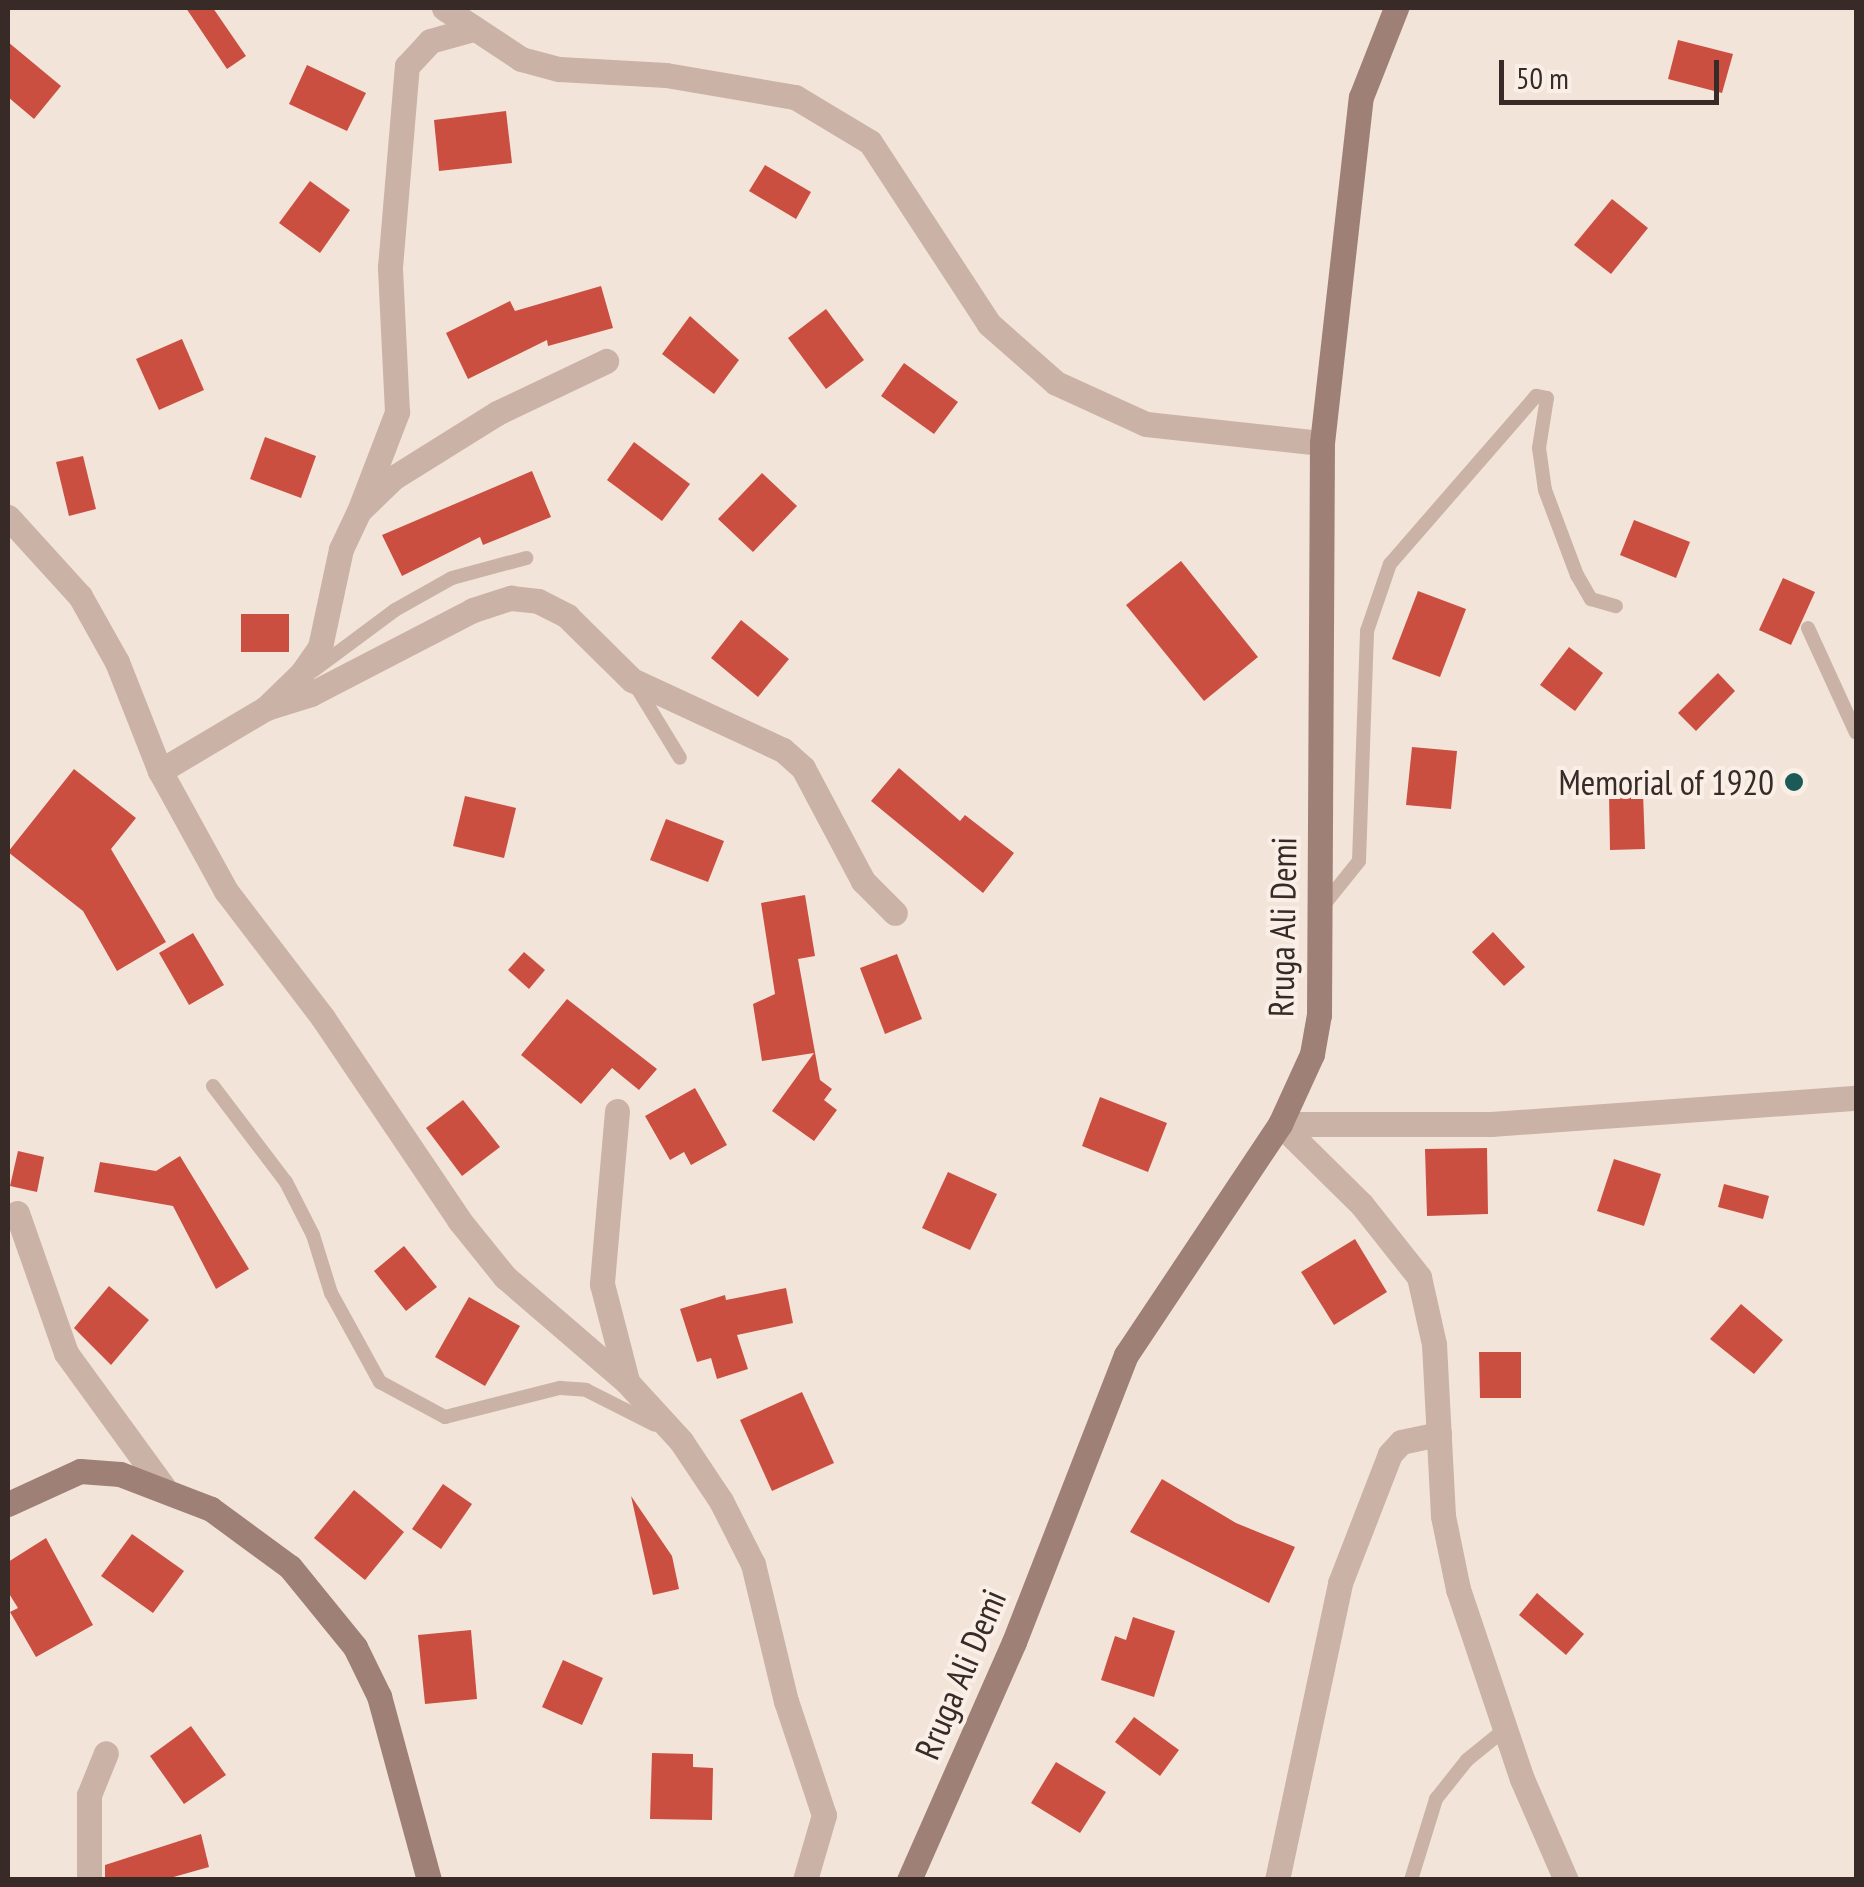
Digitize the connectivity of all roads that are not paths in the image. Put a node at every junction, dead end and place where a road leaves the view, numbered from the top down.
1 (444, 8) edge
2 (1396, 8) edge
3 (473, 29) junction
4 (606, 361) dead end
5 (1322, 444) junction
6 (359, 511) junction
7 (8, 518) edge
8 (526, 558) dead end
9 (1616, 606) dead end
10 (1808, 628) dead end
11 (632, 680) junction
12 (266, 708) junction
13 (1856, 734) edge
14 (680, 758) dead end
15 (160, 771) junction
16 (1320, 909) junction
17 (895, 914) dead end
18 (213, 1086) dead end
19 (1856, 1098) edge
20 (617, 1111) dead end
21 (1280, 1124) junction
22 (17, 1213) dead end
23 (627, 1382) junction
24 (1439, 1434) junction
25 (681, 1440) junction
26 (164, 1488) junction
27 (8, 1504) edge
28 (1504, 1730) junction
29 (106, 1753) dead end
30 (90, 1880) edge
31 (429, 1880) edge
32 (805, 1880) edge
33 (910, 1880) edge
34 (1276, 1880) edge
35 (1410, 1880) edge
36 (1566, 1880) edge

1 - 3 street
2 - 5 main road, Rruga Ali Demi
3 - 5 street
3 - 6 street
4 - 6 street
5 - 16 main road, Rruga Ali Demi
6 - 12 street
7 - 15 street
8 - 12 lane
9 - 16 lane
10 - 13 lane
11 - 12 street
11 - 14 lane
11 - 17 street
12 - 15 street
15 - 23 street
16 - 21 main road, Rruga Ali Demi
18 - 25 lane
19 - 21 street
20 - 23 street
21 - 24 street
21 - 33 main road, Rruga Ali Demi
22 - 26 street
23 - 25 street
24 - 28 street
24 - 34 street
25 - 32 street
26 - 27 main road
26 - 31 main road
28 - 35 lane
28 - 36 street
29 - 30 street

